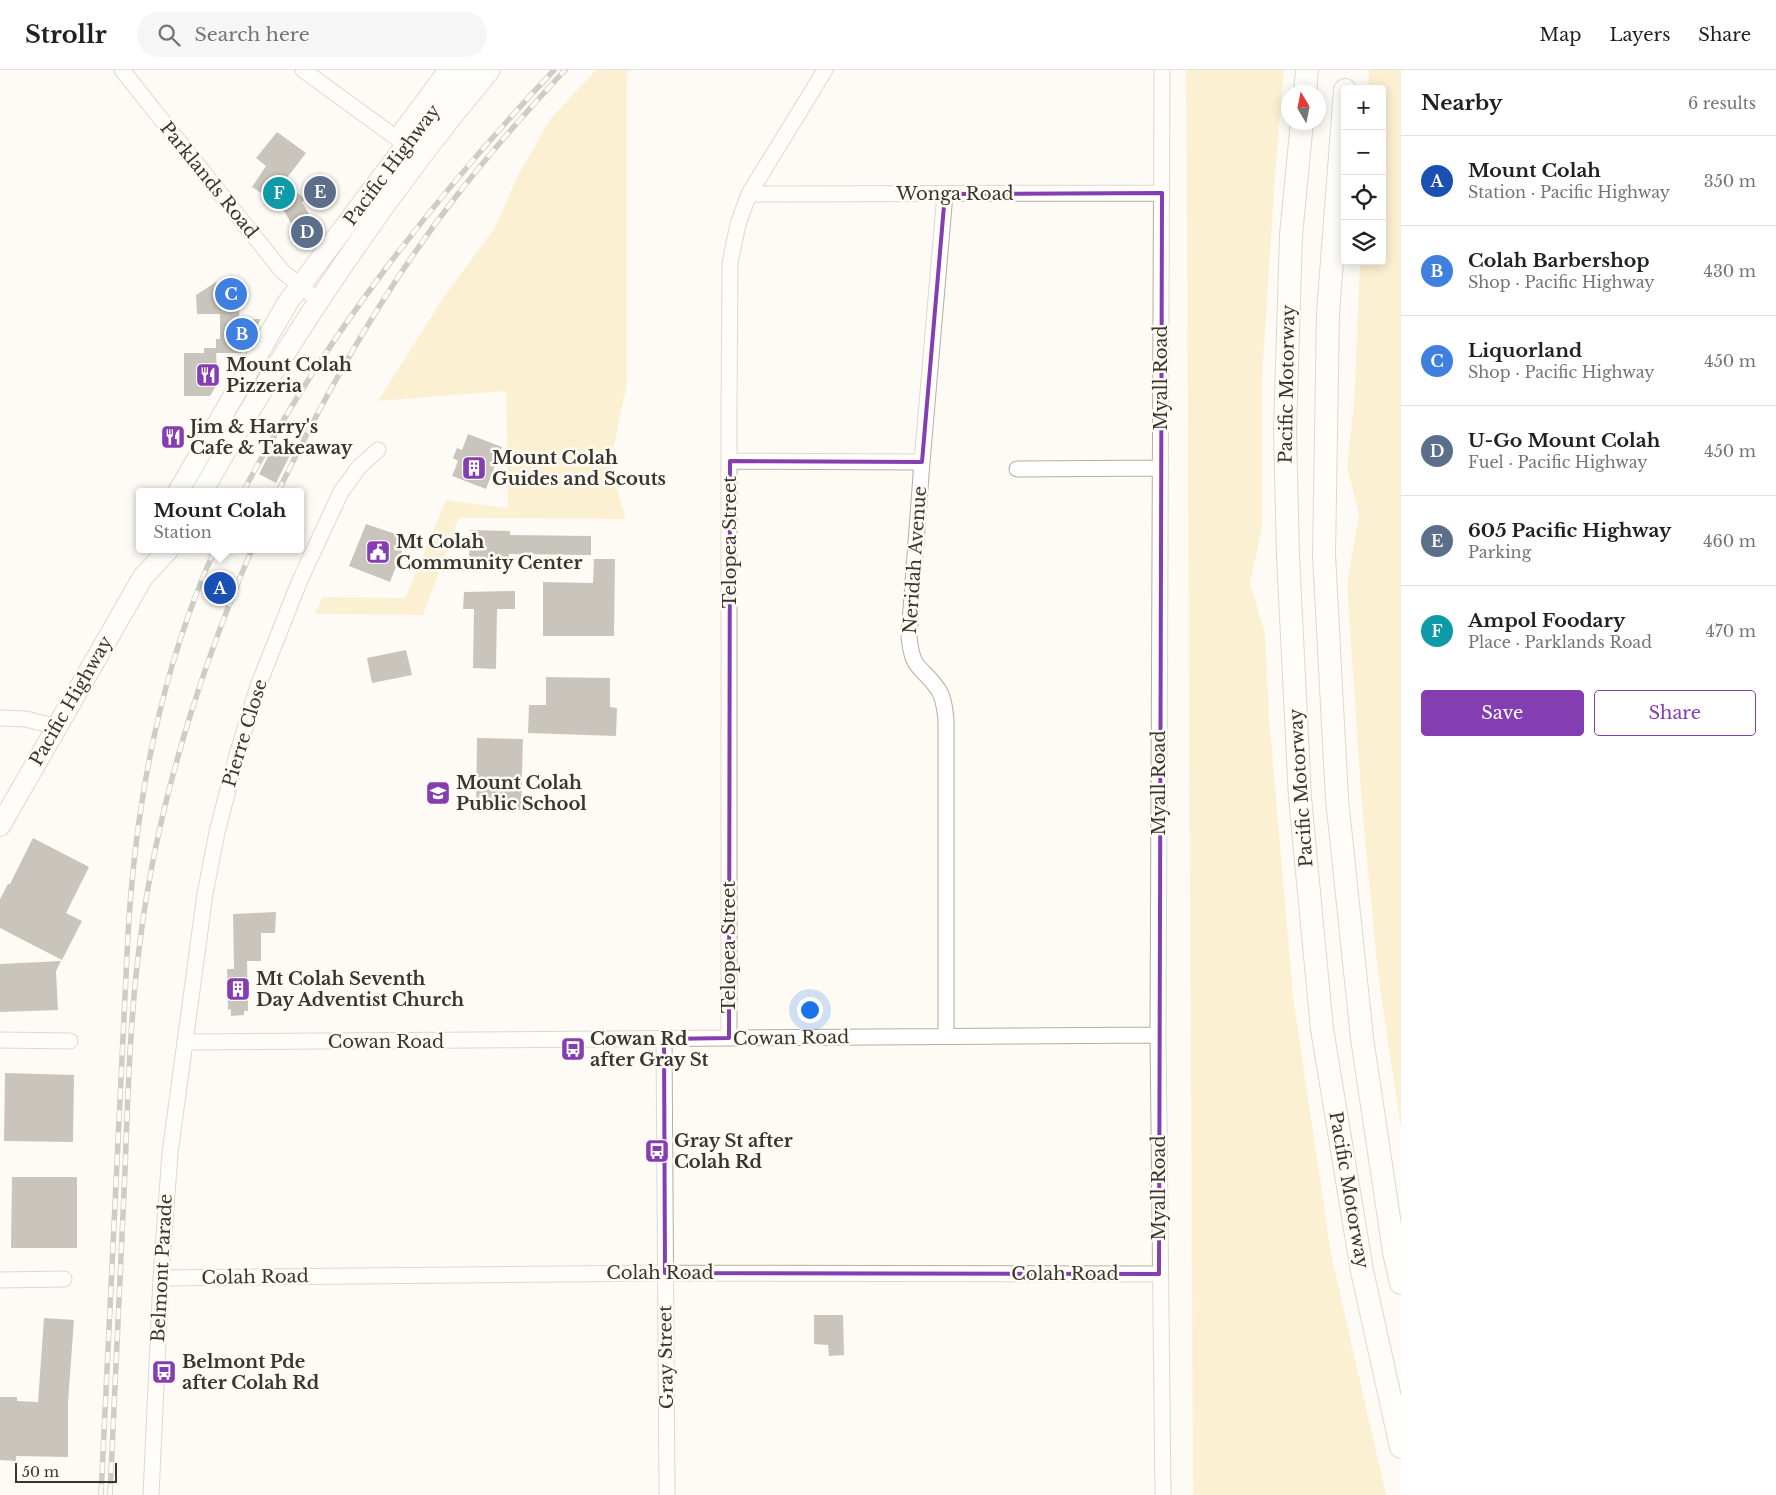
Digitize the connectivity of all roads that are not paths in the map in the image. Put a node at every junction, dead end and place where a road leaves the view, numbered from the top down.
1 (122, 70) edge
2 (303, 70) edge
3 (446, 70) edge
4 (466, 70) edge
5 (490, 70) edge
6 (825, 70) edge
7 (1162, 70) edge
8 (1307, 70) edge
9 (1346, 70) edge
10 (1306, 85) edge
11 (1345, 85) edge
12 (447, 122) junction
13 (1301, 130) edge
14 (1342, 130) edge
15 (401, 141) junction
16 (395, 191) junction
17 (1162, 193) junction
18 (749, 194) junction
19 (945, 194) junction
20 (300, 286) junction
21 (318, 300) junction
22 (378, 450) dead end
23 (730, 461) junction
24 (922, 462) junction
25 (1017, 468) dead end
26 (1160, 468) junction
27 (180, 488) edge
28 (204, 488) edge
29 (148, 553) edge
30 (165, 553) edge
31 (143, 577) junction
32 (0, 718) edge
33 (57, 726) junction
34 (0, 826) edge
35 (1158, 1035) junction
36 (946, 1036) junction
37 (728, 1038) junction
38 (664, 1039) junction
39 (0, 1040) edge
40 (70, 1041) dead end
41 (185, 1042) junction
42 (665, 1273) junction
43 (1159, 1274) junction
44 (161, 1278) junction
45 (64, 1279) dead end
46 (0, 1280) edge
47 (1401, 1283) edge
48 (1401, 1447) edge
49 (151, 1495) edge
50 (667, 1495) edge
51 (1163, 1495) edge

1 - 20 street, Parklands Road
2 - 15 street
3 - 15 street
4 - 15 main road, Pacific Highway
5 - 12 main road, Pacific Highway
6 - 18 street, Telopea Street
7 - 17 street, Myall Road
8 - 10 highway
9 - 11 highway, Pacific Motorway
12 - 15 street
12 - 16 main road, Pacific Highway
13 - 48 highway, Pacific Motorway
14 - 47 highway, Pacific Motorway
15 - 16 street
15 - 20 main road, Pacific Highway
16 - 21 main road, Pacific Highway
17 - 19 street, Wonga Road
17 - 26 street, Myall Road
18 - 19 street, Wonga Road
18 - 23 street, Telopea Street
19 - 24 street, Neridah Avenue
20 - 21 street, Parklands Road
20 - 27 main road, Pacific Highway
21 - 28 main road, Pacific Highway
22 - 41 street, Pierre Close
23 - 24 street
23 - 37 street, Telopea Street
24 - 36 street, Neridah Avenue
25 - 26 street
26 - 35 street, Myall Road
29 - 31 main road, Pacific Highway
30 - 31 main road, Pacific Highway
31 - 33 main road, Pacific Highway
32 - 33 street
33 - 34 main road, Pacific Highway
35 - 36 street, Cowan Road
35 - 43 street, Myall Road
36 - 37 street, Cowan Road
37 - 38 street, Cowan Road
38 - 41 street, Cowan Road
38 - 42 street, Gray Street
39 - 40 street
41 - 44 street, Belmont Parade
42 - 43 street, Colah Road
42 - 44 street, Colah Road
42 - 50 street, Gray Street
43 - 51 street, Myall Road
44 - 49 street, Belmont Parade
45 - 46 street

